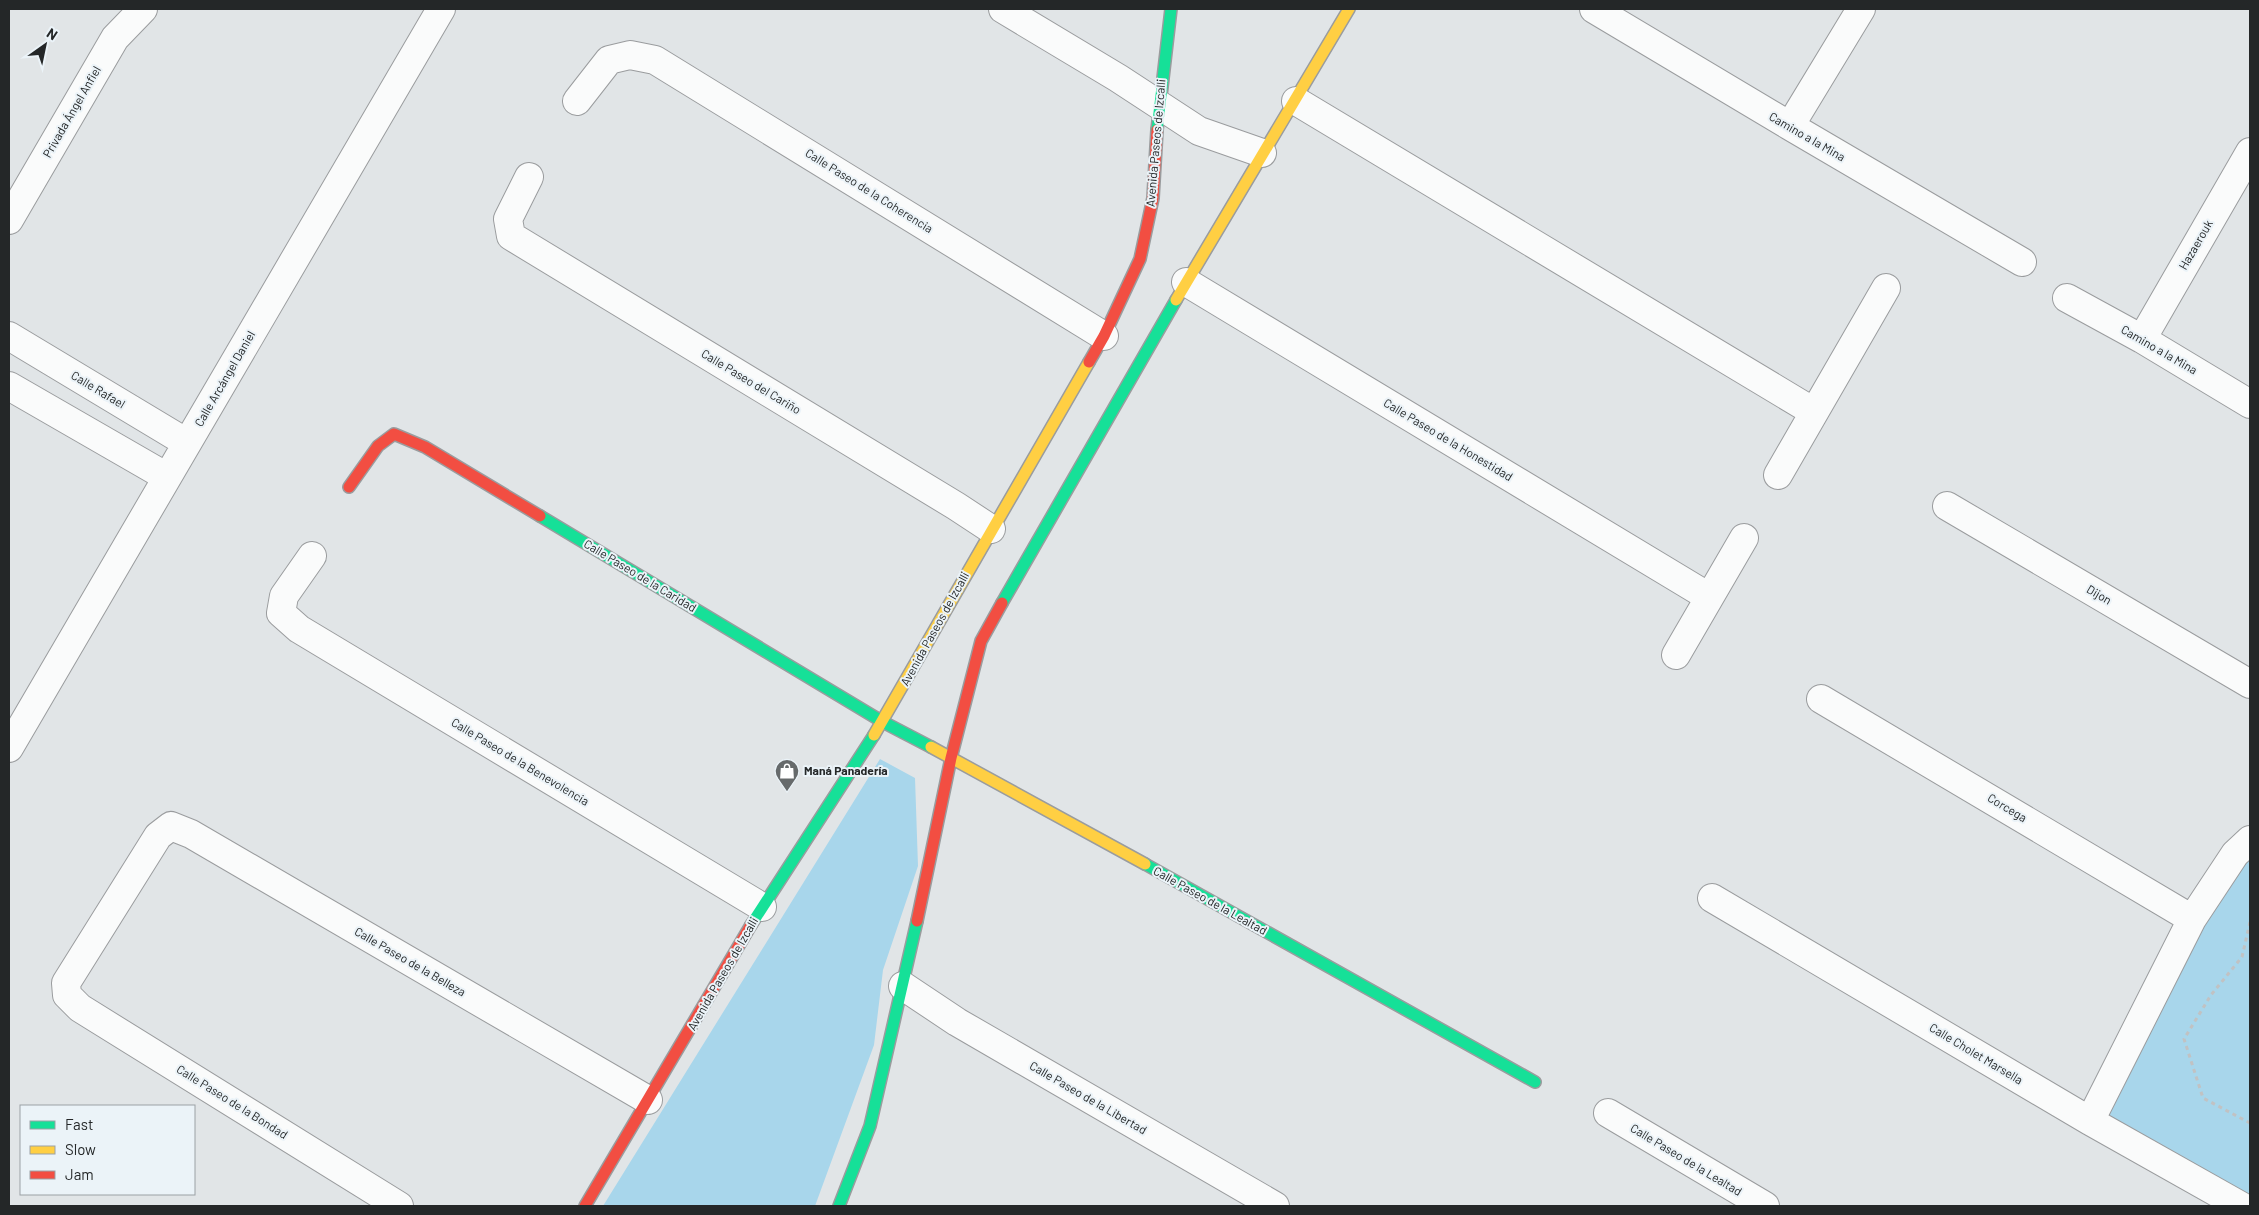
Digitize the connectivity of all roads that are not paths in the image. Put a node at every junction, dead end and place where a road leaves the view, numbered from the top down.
1 (143, 9) edge
2 (441, 9) edge
3 (1003, 9) edge
4 (1171, 9) edge
5 (1349, 9) edge
6 (1594, 9) edge
7 (1861, 9) edge
8 (1296, 100) junction
9 (577, 101) dead end
10 (1158, 106) junction
11 (1790, 126) junction
12 (2250, 152) edge
13 (1262, 154) junction
14 (528, 177) dead end
15 (9, 220) edge
16 (2022, 262) dead end
17 (1186, 282) junction
18 (1886, 288) dead end
19 (2067, 298) dead end
20 (9, 336) edge
21 (1104, 336) junction
22 (2142, 339) junction
23 (9, 386) edge
24 (2250, 404) edge
25 (1814, 412) junction
26 (188, 443) junction
27 (1778, 475) dead end
28 (167, 478) junction
29 (349, 487) dead end
30 (1947, 506) dead end
31 (992, 529) junction
32 (1744, 538) dead end
33 (312, 556) dead end
34 (1709, 597) junction
35 (1676, 655) dead end
36 (2250, 684) edge
37 (1822, 699) dead end
38 (883, 722) junction
39 (9, 748) edge
40 (951, 758) junction
41 (171, 826) joint
42 (2250, 840) edge
43 (1712, 898) dead end
44 (762, 907) junction
45 (2192, 919) junction
46 (903, 986) junction
47 (1535, 1082) dead end
48 (648, 1100) junction
49 (1608, 1113) dead end
50 (2090, 1121) junction
51 (399, 1206) edge
52 (585, 1206) edge
53 (839, 1206) edge
54 (1275, 1206) edge
55 (1764, 1206) edge
56 (2241, 1206) edge

1 - 15 street, Privada Ángel Anfiel
2 - 26 street, Calle Arcángel Daniel
3 - 10 street
4 - 10 street, Avenida Paseos de Izcalli
5 - 8 street
6 - 11 street, Camino a la Mina
7 - 11 street
8 - 13 street
8 - 25 street
9 - 21 street, Calle Paseo de la Coherencia
10 - 13 street
10 - 21 street, Avenida Paseos de Izcalli
11 - 16 street, Camino a la Mina
12 - 22 street, Hazaerouk
13 - 17 street
14 - 31 street, Calle Paseo del Cariño
17 - 34 street, Calle Paseo de la Honestidad
17 - 40 street
18 - 25 street
19 - 22 street, Camino a la Mina
20 - 26 street, Calle Rafael
21 - 31 street, Avenida Paseos de Izcalli
22 - 24 street, Camino a la Mina
23 - 28 street
25 - 27 street
26 - 28 street, Calle Arcángel Daniel
28 - 39 street, Calle Arcángel Daniel
29 - 38 street, Calle Paseo de la Caridad
30 - 36 street, Dijon
31 - 38 street, Avenida Paseos de Izcalli
32 - 34 street
33 - 44 street, Calle Paseo de la Benevolencia
34 - 35 street
37 - 45 street, Corcega
38 - 40 street, Calle Paseo de la Lealtad
38 - 44 street, Avenida Paseos de Izcalli
40 - 46 street
40 - 47 street, Calle Paseo de la Lealtad
41 - 48 street, Calle Paseo de la Belleza
41 - 51 street, Calle Paseo de la Bondad
42 - 45 street
43 - 50 street, Calle Cholet Marsella
44 - 48 street, Avenida Paseos de Izcalli
45 - 50 street
46 - 53 street
46 - 54 street, Calle Paseo de la Libertad
48 - 52 street, Avenida Paseos de Izcalli
49 - 55 street, Calle Paseo de la Lealtad
50 - 56 street, Calle Cholet Marsella

